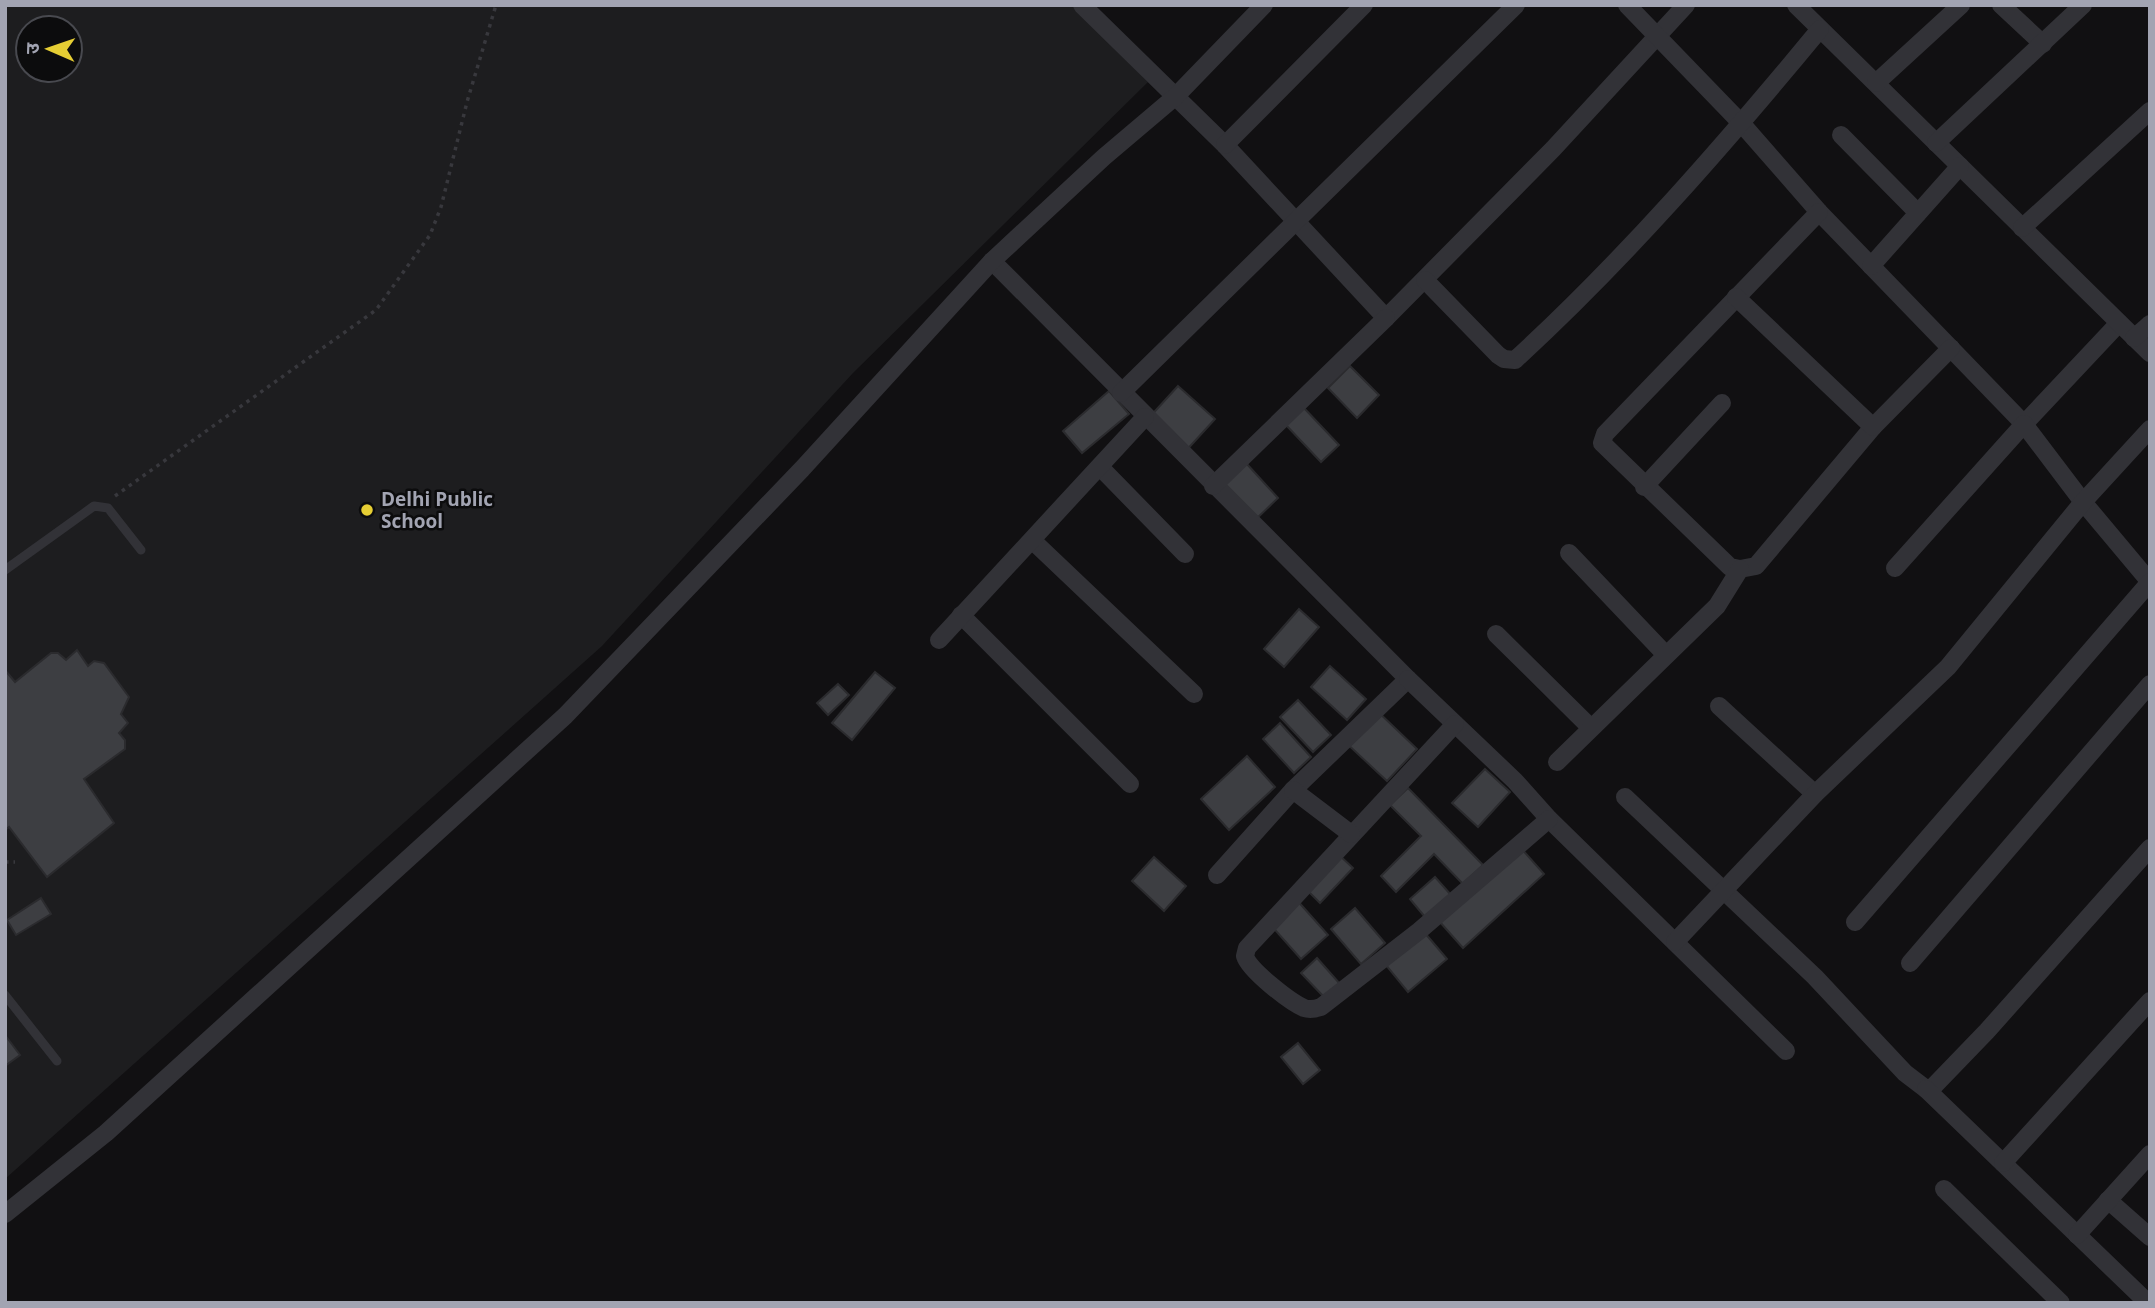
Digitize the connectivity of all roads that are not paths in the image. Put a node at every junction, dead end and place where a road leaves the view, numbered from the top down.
1 (1264, 5) edge
2 (1364, 5) edge
3 (1516, 5) edge
4 (1627, 5) edge
5 (1686, 5) edge
6 (1961, 5) edge
7 (2001, 5) edge
8 (2083, 5) edge
9 (1803, 8) edge
10 (1093, 9) edge
11 (1820, 29) junction
12 (1658, 36) junction
13 (2043, 44) junction
14 (1876, 83) junction
15 (1176, 96) junction
16 (2150, 111) edge
17 (1742, 124) junction
18 (1841, 135) dead end
19 (1936, 143) junction
20 (1225, 145) junction
21 (1960, 166) junction
22 (1819, 212) junction
23 (1918, 212) junction
24 (1297, 219) junction
25 (2022, 228) junction
26 (992, 261) junction
27 (1871, 266) junction
28 (1425, 280) junction
29 (1736, 297) junction
30 (1385, 318) junction
31 (2119, 323) junction
32 (2150, 324) edge
33 (2134, 338) junction
34 (1951, 348) junction
35 (2150, 354) edge
36 (1121, 393) junction
37 (1722, 403) dead end
38 (1145, 417) junction
39 (2024, 424) junction
40 (1873, 427) junction
41 (2150, 429) edge
42 (1100, 467) junction
43 (1213, 486) junction
44 (1644, 487) junction
45 (2083, 502) junction
46 (1033, 541) junction
47 (141, 550) dead end
48 (1569, 553) dead end
49 (1185, 554) dead end
50 (1895, 568) dead end
51 (1740, 569) junction
52 (5, 570) edge
53 (2150, 582) edge
54 (961, 615) junction
55 (1496, 634) dead end
56 (939, 640) dead end
57 (1666, 655) junction
58 (1408, 679) junction
59 (2150, 684) edge
60 (1194, 694) dead end
61 (1719, 706) dead end
62 (1455, 724) junction
63 (1591, 728) junction
64 (1557, 762) dead end
65 (1130, 783) dead end
66 (1293, 790) junction
67 (1815, 794) junction
68 (1625, 797) dead end
69 (1549, 820) junction
70 (1350, 834) junction
71 (2150, 848) edge
72 (1217, 875) dead end
73 (1723, 890) junction
74 (1855, 922) dead end
75 (1675, 942) junction
76 (1910, 963) dead end
77 (5, 995) edge
78 (2150, 1001) edge
79 (1786, 1051) dead end
80 (57, 1061) dead end
81 (1926, 1089) junction
82 (2150, 1153) edge
83 (2003, 1163) junction
84 (1944, 1189) dead end
85 (2108, 1200) junction
86 (5, 1214) edge
87 (2077, 1235) junction
88 (2150, 1237) edge
89 (2061, 1303) edge
90 (2148, 1303) edge

1 - 15 street
2 - 20 street
3 - 24 street
4 - 12 street
5 - 12 street
6 - 14 street
7 - 13 street
8 - 13 street
9 - 11 street
10 - 15 street
11 - 14 street
11 - 17 street
12 - 17 street
12 - 28 street
13 - 19 street
14 - 19 street
15 - 20 street
15 - 26 street
16 - 25 street
17 - 22 street
17 - 28 street
18 - 23 street
19 - 21 street
20 - 24 street
21 - 23 street
21 - 25 street
22 - 27 street
22 - 29 street
23 - 27 street
24 - 30 street
24 - 36 street
25 - 31 street
26 - 36 street
26 - 86 street
27 - 34 street
28 - 30 street
29 - 40 street
29 - 44 street
30 - 43 street
31 - 33 street
31 - 39 street
32 - 33 street
33 - 35 street
34 - 39 street
34 - 40 street
36 - 38 street
37 - 44 street
38 - 42 street
38 - 43 street
39 - 45 street
39 - 50 street
40 - 51 street
41 - 45 street
42 - 46 street
42 - 49 street
43 - 58 street
44 - 51 street
45 - 53 street
45 - 67 street
46 - 54 street
46 - 60 street
47 - 52 lane
48 - 57 street
51 - 57 street
53 - 74 street
54 - 56 street
54 - 65 street
55 - 63 street
57 - 63 street
58 - 62 street
58 - 66 street
59 - 76 street
61 - 67 street
62 - 69 street
62 - 70 street
63 - 64 street
66 - 70 street
66 - 72 street
67 - 73 street
68 - 73 street
69 - 70 street
69 - 75 street
71 - 81 street
73 - 75 street
73 - 81 street
75 - 79 street
77 - 80 lane
78 - 83 street
81 - 83 street
82 - 85 street
83 - 87 street
84 - 89 street
85 - 87 street
85 - 88 street
87 - 90 street

